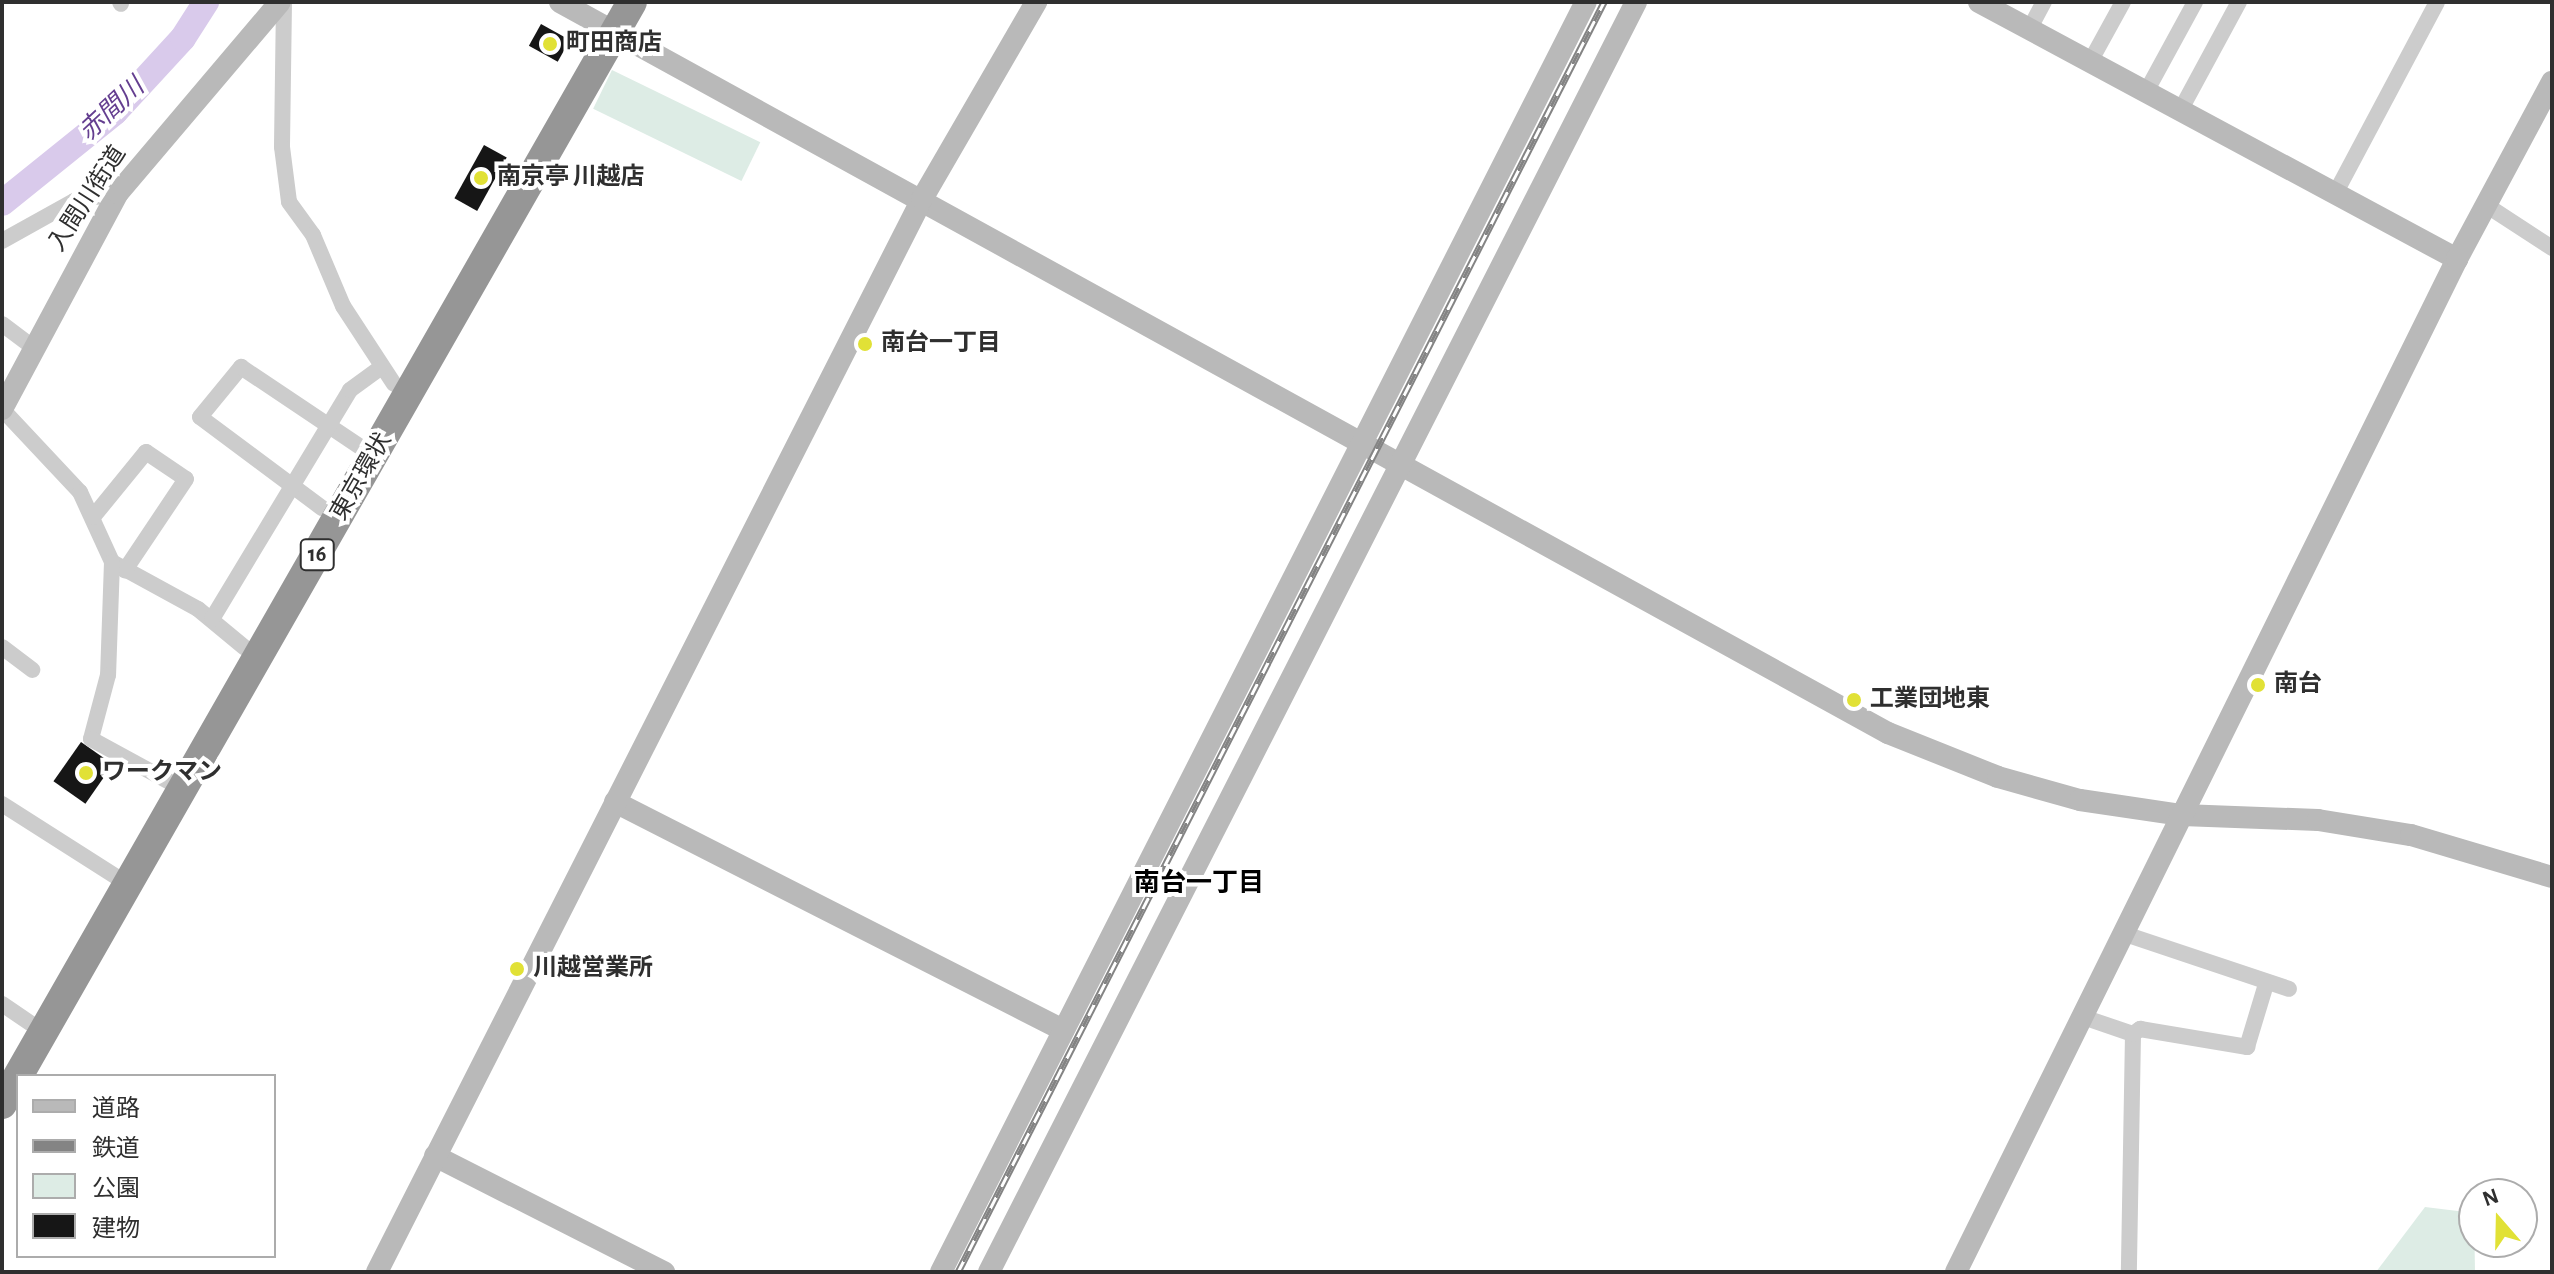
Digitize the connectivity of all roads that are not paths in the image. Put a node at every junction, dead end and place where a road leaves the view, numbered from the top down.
1 (282, 2) edge
2 (560, 2) edge
3 (632, 2) edge
4 (1036, 2) edge
5 (1586, 2) edge
6 (1636, 2) edge
7 (1979, 2) edge
8 (2044, 2) edge
9 (2123, 2) edge
10 (2195, 2) edge
11 (2239, 2) edge
12 (2437, 2) edge
13 (609, 19) edge
14 (2030, 28) junction
15 (2090, 62) junction
16 (2552, 82) edge
17 (2146, 92) junction
18 (2180, 111) junction
19 (118, 193) junction
20 (2335, 194) junction
21 (922, 199) junction
22 (2486, 205) junction
23 (2, 241) edge
24 (2552, 248) edge
25 (2457, 259) junction
26 (2, 324) edge
27 (33, 347) junction
28 (388, 375) junction
29 (2, 409) edge
30 (327, 426) junction
31 (1362, 444) junction
32 (359, 446) junction
33 (1402, 466) junction
34 (290, 487) junction
35 (322, 508) junction
36 (93, 517) junction
37 (119, 566) junction
38 (212, 619) junction
39 (2, 647) edge
40 (244, 647) junction
41 (32, 670) dead end
42 (168, 781) junction
43 (615, 802) junction
44 (2, 804) edge
45 (2182, 815) junction
46 (115, 876) junction
47 (2552, 877) edge
48 (2122, 933) junction
49 (2266, 984) junction
50 (2289, 989) dead end
51 (2, 1004) edge
52 (2083, 1017) junction
53 (30, 1023) junction
54 (1063, 1030) junction
55 (2133, 1034) junction
56 (19, 1074) edge
57 (2, 1075) edge
58 (16, 1079) edge
59 (2, 1104) edge
60 (435, 1156) junction
61 (377, 1272) edge
62 (664, 1272) edge
63 (941, 1272) edge
64 (989, 1272) edge
65 (1956, 1272) edge
66 (2129, 1272) edge

1 - 19 street, 入間川街道
1 - 28 street
2 - 13 street
3 - 13 highway, 東京環状 / 16
4 - 21 street
5 - 31 street
6 - 33 street
7 - 14 street
8 - 14 street
9 - 15 street
10 - 17 street
11 - 18 street
12 - 20 street
13 - 21 street
13 - 28 highway, 東京環状 / 16
13 - 56 highway, 東京環状 / 16
14 - 15 street
15 - 17 street
16 - 22 street
17 - 18 street
18 - 20 street
19 - 23 street
19 - 27 street, 入間川街道
20 - 25 street
21 - 31 street
21 - 43 street
22 - 24 street
22 - 25 street
25 - 45 street
26 - 27 street
27 - 29 street, 入間川街道
28 - 30 street
28 - 32 highway, 東京環状 / 16
29 - 36 street
30 - 32 street
30 - 34 street
30 - 34 street
31 - 33 street
31 - 54 street
32 - 35 highway, 東京環状 / 16
33 - 45 street
33 - 64 street
34 - 35 street
34 - 38 street
35 - 40 highway, 東京環状 / 16
36 - 37 street
36 - 37 street
37 - 38 street
37 - 42 street
38 - 40 street
39 - 41 street
40 - 42 highway, 東京環状 / 16
42 - 46 highway, 東京環状 / 16
43 - 54 street
43 - 60 street
44 - 46 street
45 - 47 street
45 - 48 street
46 - 53 highway, 東京環状 / 16
48 - 49 street
48 - 52 street
49 - 50 street
49 - 55 street
51 - 53 street
52 - 55 street
52 - 65 street
53 - 57 highway, 東京環状 / 16
54 - 63 street
55 - 66 street
58 - 59 highway, 東京環状 / 16
60 - 61 street
60 - 62 street

